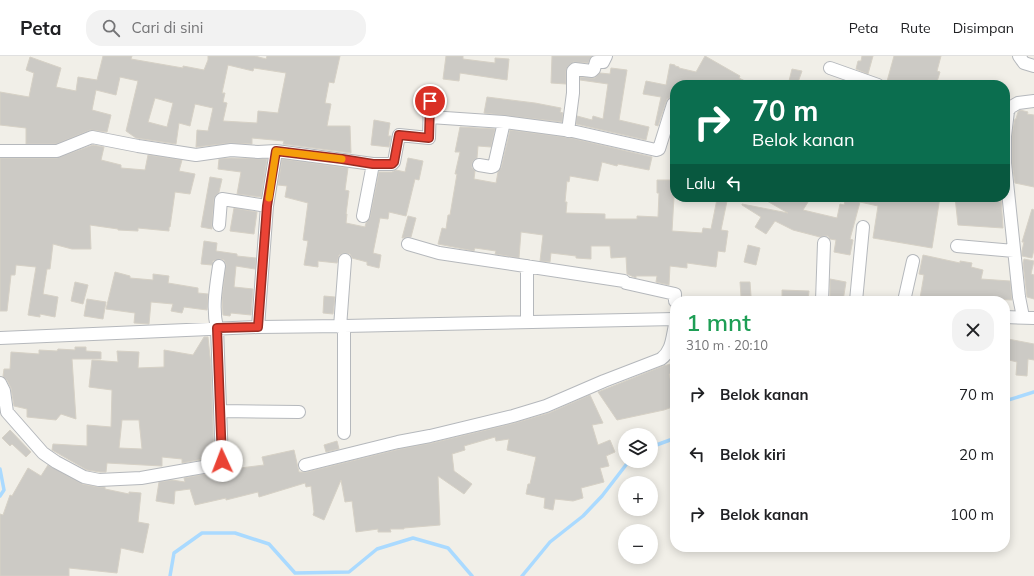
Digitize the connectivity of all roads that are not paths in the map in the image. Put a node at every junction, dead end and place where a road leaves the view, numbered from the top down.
1 (606, 56) edge
2 (1019, 56) edge
3 (1034, 66) edge
4 (830, 68) dead end
5 (864, 80) edge
6 (430, 101) dead end
7 (1034, 101) edge
8 (1010, 109) edge
9 (670, 113) edge
10 (430, 116) junction
11 (504, 122) junction
12 (568, 131) junction
13 (0, 150) edge
14 (276, 151) junction
15 (373, 164) junction
16 (478, 165) dead end
17 (1009, 202) edge
18 (267, 206) junction
19 (363, 216) dead end
20 (219, 225) dead end
21 (863, 227) dead end
22 (824, 243) dead end
23 (408, 244) dead end
24 (957, 246) dead end
25 (1014, 251) junction
26 (345, 260) dead end
27 (913, 261) dead end
28 (219, 266) dead end
29 (527, 266) junction
30 (675, 296) edge
31 (822, 296) edge
32 (856, 296) edge
33 (905, 296) edge
34 (1010, 317) edge
35 (1028, 317) edge
36 (670, 319) edge
37 (527, 322) junction
38 (258, 327) junction
39 (342, 327) junction
40 (217, 328) junction
41 (0, 338) edge
42 (670, 346) edge
43 (0, 383) edge
44 (220, 411) junction
45 (299, 412) dead end
46 (344, 433) dead end
47 (305, 465) dead end

1 - 12 street
2 - 3 street
4 - 5 street
6 - 10 street
7 - 8 street
9 - 12 street
10 - 11 street
10 - 15 street
11 - 12 street
11 - 16 street
13 - 14 street
14 - 15 street
14 - 18 street
15 - 19 street
17 - 25 street
18 - 20 street
18 - 38 street
21 - 32 street
22 - 31 street
23 - 29 street
24 - 25 street
25 - 35 street
26 - 39 street
27 - 33 street
28 - 40 street
29 - 30 street
29 - 37 street
34 - 35 street
36 - 37 street
37 - 39 street
38 - 39 street
38 - 40 street
39 - 46 street
40 - 41 street
40 - 44 street
42 - 47 street
43 - 44 street
44 - 45 street

